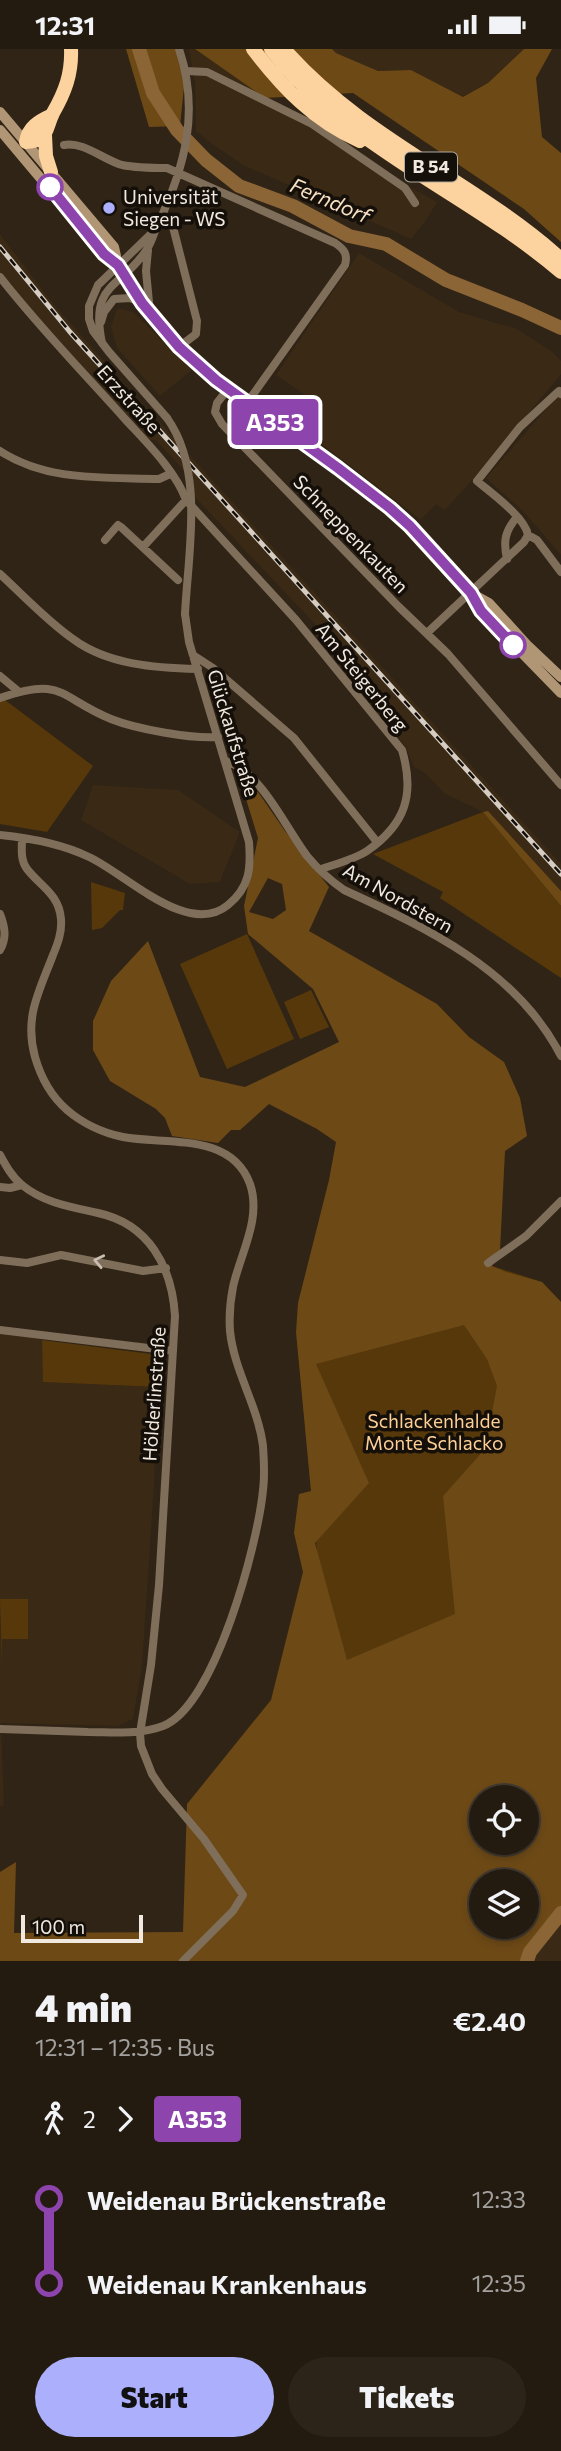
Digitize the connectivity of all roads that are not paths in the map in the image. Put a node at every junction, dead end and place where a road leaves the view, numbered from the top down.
1 (71, 49) edge
2 (178, 49) edge
3 (253, 49) edge
4 (278, 52) edge
5 (186, 71) junction
6 (0, 112) edge
7 (0, 130) edge
8 (41, 135) junction
9 (64, 145) dead end
10 (21, 146) junction
11 (384, 151) junction
12 (51, 172) junction
13 (180, 174) junction
14 (415, 203) dead end
15 (162, 216) junction
16 (156, 228) junction
17 (148, 248) junction
18 (561, 259) edge
19 (121, 269) junction
20 (561, 272) edge
21 (0, 277) edge
22 (146, 308) junction
23 (100, 328) junction
24 (102, 343) junction
25 (179, 347) junction
26 (228, 389) junction
27 (560, 392) edge
28 (247, 403) junction
29 (0, 451) edge
30 (170, 474) junction
31 (186, 500) junction
32 (517, 517) junction
33 (528, 535) junction
34 (105, 540) dead end
35 (143, 547) junction
36 (507, 559) junction
37 (561, 572) edge
38 (0, 574) edge
39 (178, 580) dead end
40 (471, 593) junction
41 (427, 633) junction
42 (193, 655) junction
43 (198, 669) junction
44 (0, 676) edge
45 (561, 677) edge
46 (18, 691) junction
47 (561, 693) edge
48 (0, 698) edge
49 (218, 737) junction
50 (226, 761) junction
51 (561, 785) edge
52 (0, 835) edge
53 (23, 838) junction
54 (377, 842) junction
55 (321, 869) junction
56 (0, 914) edge
57 (0, 950) edge
58 (561, 1056) edge
59 (0, 1155) edge
60 (22, 1185) junction
61 (0, 1187) edge
62 (561, 1202) edge
63 (0, 1260) edge
64 (488, 1263) dead end
65 (166, 1268) junction
66 (0, 1330) edge
67 (173, 1351) junction
68 (0, 1729) edge
69 (140, 1733) junction
70 (183, 1961) edge

1 - 8 highway
2 - 5 street
3 - 11 highway, B 54
4 - 11 highway, B 54
4 - 18 highway, B 54
5 - 13 street
5 - 14 street
6 - 10 main road
7 - 10 main road
8 - 10 highway
8 - 12 highway
9 - 13 street
10 - 12 main road
10 - 19 main road
11 - 20 highway, B 54
12 - 19 main road
13 - 15 street
13 - 28 street
15 - 16 street
15 - 25 street
16 - 17 street
16 - 19 street
17 - 19 street
17 - 22 street
19 - 22 main road
19 - 23 street
19 - 24 street, Glückaufstraße
21 - 30 street, Erzstraße
22 - 23 street
22 - 25 main road
23 - 24 street
24 - 42 street, Glückaufstraße, bridge
25 - 26 main road
26 - 28 main road
26 - 41 street, Schneppenkauten
27 - 32 street
28 - 40 main road
29 - 30 street
30 - 31 street, Erzstraße
31 - 35 street
31 - 54 street, Am Steigerberg
32 - 33 street
32 - 36 street
33 - 36 street
33 - 37 street
34 - 35 street
35 - 39 street
36 - 40 street
38 - 43 street
40 - 41 street
40 - 45 main road
40 - 47 main road
41 - 51 street, Schneppenkauten
42 - 43 street, Glückaufstraße
42 - 54 street
43 - 49 street, Glückaufstraße
44 - 46 street
46 - 48 street
46 - 49 street
49 - 50 street, Glückaufstraße
50 - 53 street, Glückaufstraße
50 - 55 street, Am Nordstern
52 - 53 street, Glückaufstraße
53 - 69 street
54 - 55 street, Am Steigerberg
55 - 58 street, Am Nordstern
56 - 57 street
59 - 60 street, Hölderlinstraße
60 - 61 street
60 - 65 street, Hölderlinstraße
62 - 64 street
65 -> 63 street
65 - 67 street, Hölderlinstraße
66 - 67 street
67 - 69 street, Hölderlinstraße
68 - 69 street
69 - 70 street

